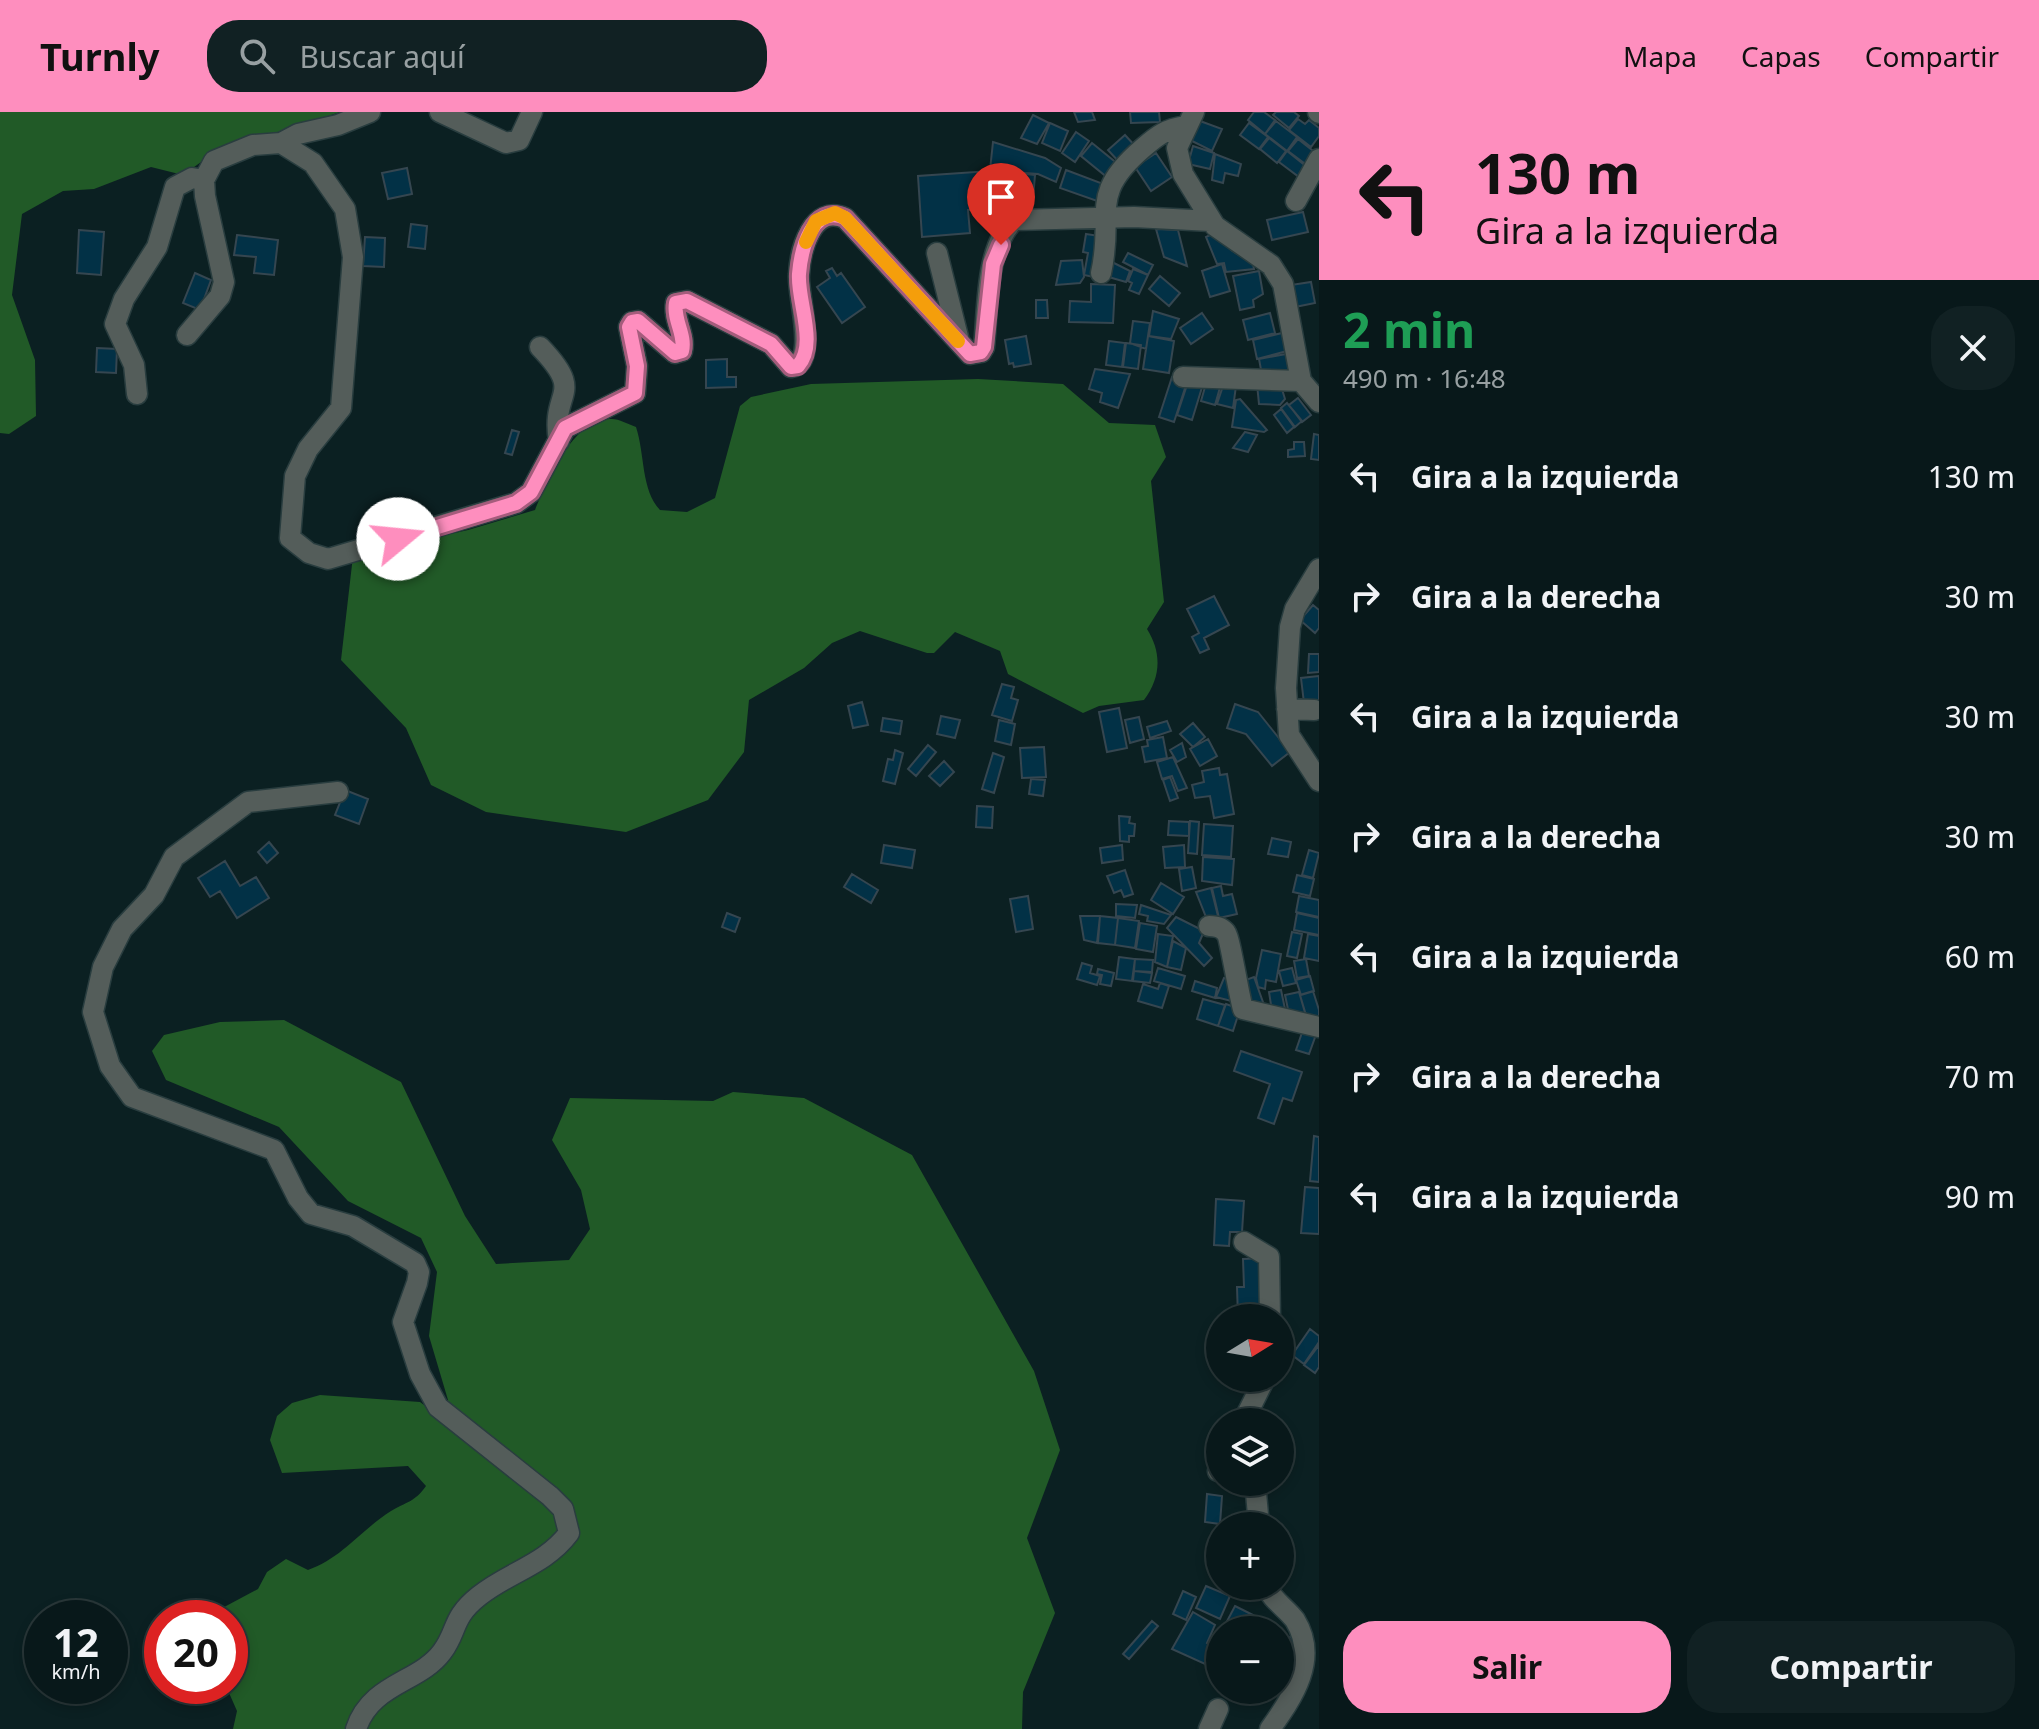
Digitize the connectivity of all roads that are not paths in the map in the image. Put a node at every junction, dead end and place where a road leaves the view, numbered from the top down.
1 (370, 112) edge
2 (440, 112) edge
3 (532, 112) edge
4 (1190, 119) edge
5 (1164, 120) edge
6 (281, 143) junction
7 (1319, 159) edge
8 (204, 180) junction
9 (1296, 201) dead end
10 (1105, 217) junction
11 (1211, 221) junction
12 (937, 253) dead end
13 (1101, 273) dead end
14 (187, 335) dead end
15 (960, 344) junction
16 (540, 347) dead end
17 (1183, 377) dead end
18 (1301, 381) junction
19 (137, 394) dead end
20 (1319, 402) edge
21 (559, 441) junction
22 (1319, 569) edge
23 (1287, 709) junction
24 (1314, 710) dead end
25 (1319, 781) edge
26 (338, 792) dead end
27 (1209, 926) dead end
28 (1319, 1027) edge
29 (1244, 1242) dead end
30 (1270, 1304) edge
31 (1278, 1600) edge
32 (1218, 1709) dead end
33 (356, 1729) edge
34 (1209, 1729) edge
35 (1270, 1729) edge

1 - 6 street
2 - 3 street
4 - 5 street
4 - 11 street
5 - 10 street
6 - 8 street
6 - 21 street
7 - 9 street
8 - 14 street
8 - 19 street
10 - 11 street
10 - 13 street
10 - 15 street
11 - 18 street
12 - 15 street
15 - 21 street
16 - 21 street
17 - 18 street
18 - 20 street
22 - 23 street
23 - 24 street
23 - 25 street
26 - 33 street
27 - 28 street
29 - 30 street
31 - 35 street
32 - 34 street

